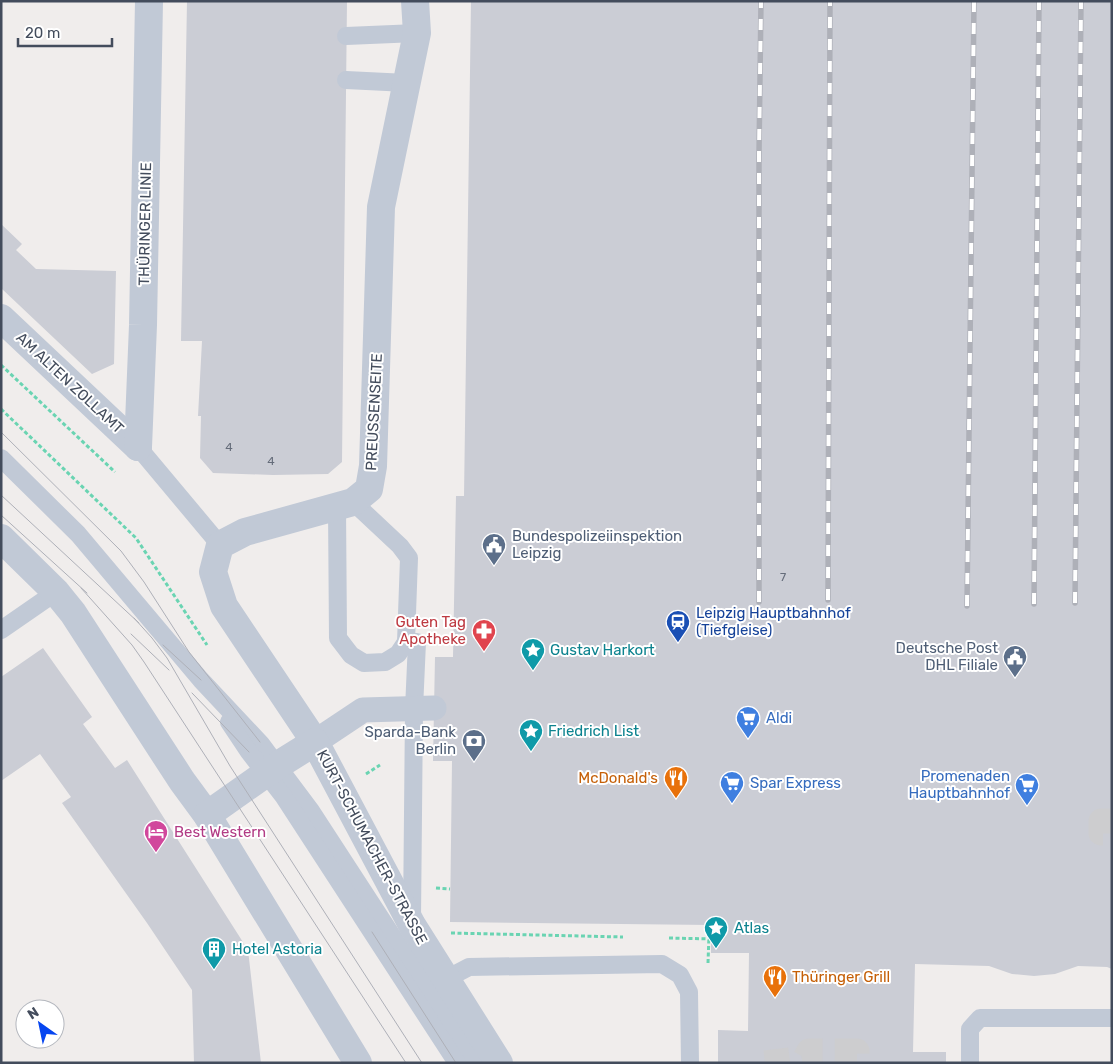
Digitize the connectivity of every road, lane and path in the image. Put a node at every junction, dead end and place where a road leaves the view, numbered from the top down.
1 (149, 1) edge
2 (415, 1) edge
3 (417, 33) junction
4 (346, 36) dead end
5 (346, 80) dead end
6 (407, 83) junction
7 (1, 318) edge
8 (1, 365) edge
9 (1, 409) edge
10 (138, 447) junction
11 (1, 458) edge
12 (115, 472) dead end
13 (345, 505) junction
14 (1, 538) edge
15 (220, 546) junction
16 (56, 592) junction
17 (1, 630) edge
18 (406, 642) junction
19 (210, 649) dead end
20 (424, 709) junction
21 (315, 742) junction
22 (380, 765) dead end
23 (272, 769) junction
24 (359, 778) dead end
25 (207, 815) junction
26 (412, 925) junction
27 (451, 933) dead end
28 (629, 937) dead end
29 (659, 938) dead end
30 (708, 963) dead end
31 (446, 979) junction
32 (1112, 1018) edge
33 (358, 1063) edge
34 (457, 1063) edge
35 (475, 1063) edge
36 (499, 1063) edge
37 (690, 1063) edge
38 (970, 1063) edge

1 - 10 street, THÜRINGER LINIE
2 - 3 street, PREUSSENSEITE
3 - 4 lane
3 - 6 street, PREUSSENSEITE
5 - 6 lane
6 - 13 street, PREUSSENSEITE
7 - 10 street, AM ALTEN ZOLLAMT
8 - 12 path
9 - 19 path
10 - 15 lane
11 - 23 lane
13 - 15 street
13 - 18 lane
13 - 18 lane
14 - 16 street
15 - 21 street
16 - 17 lane
16 - 25 street
18 - 20 lane
20 - 21 street
20 - 26 lane
21 - 23 street, KURT-SCHUMACHER-STRASSE
21 - 26 street, KURT-SCHUMACHER-STRASSE
22 - 24 path
23 - 25 street, KURT-SCHUMACHER-STRASSE
23 - 34 lane
23 - 35 lane
25 - 33 street
26 - 31 street, KURT-SCHUMACHER-STRASSE
27 - 28 path
29 - 30 path
31 - 36 street, KURT-SCHUMACHER-STRASSE
31 - 37 lane
32 - 38 lane

